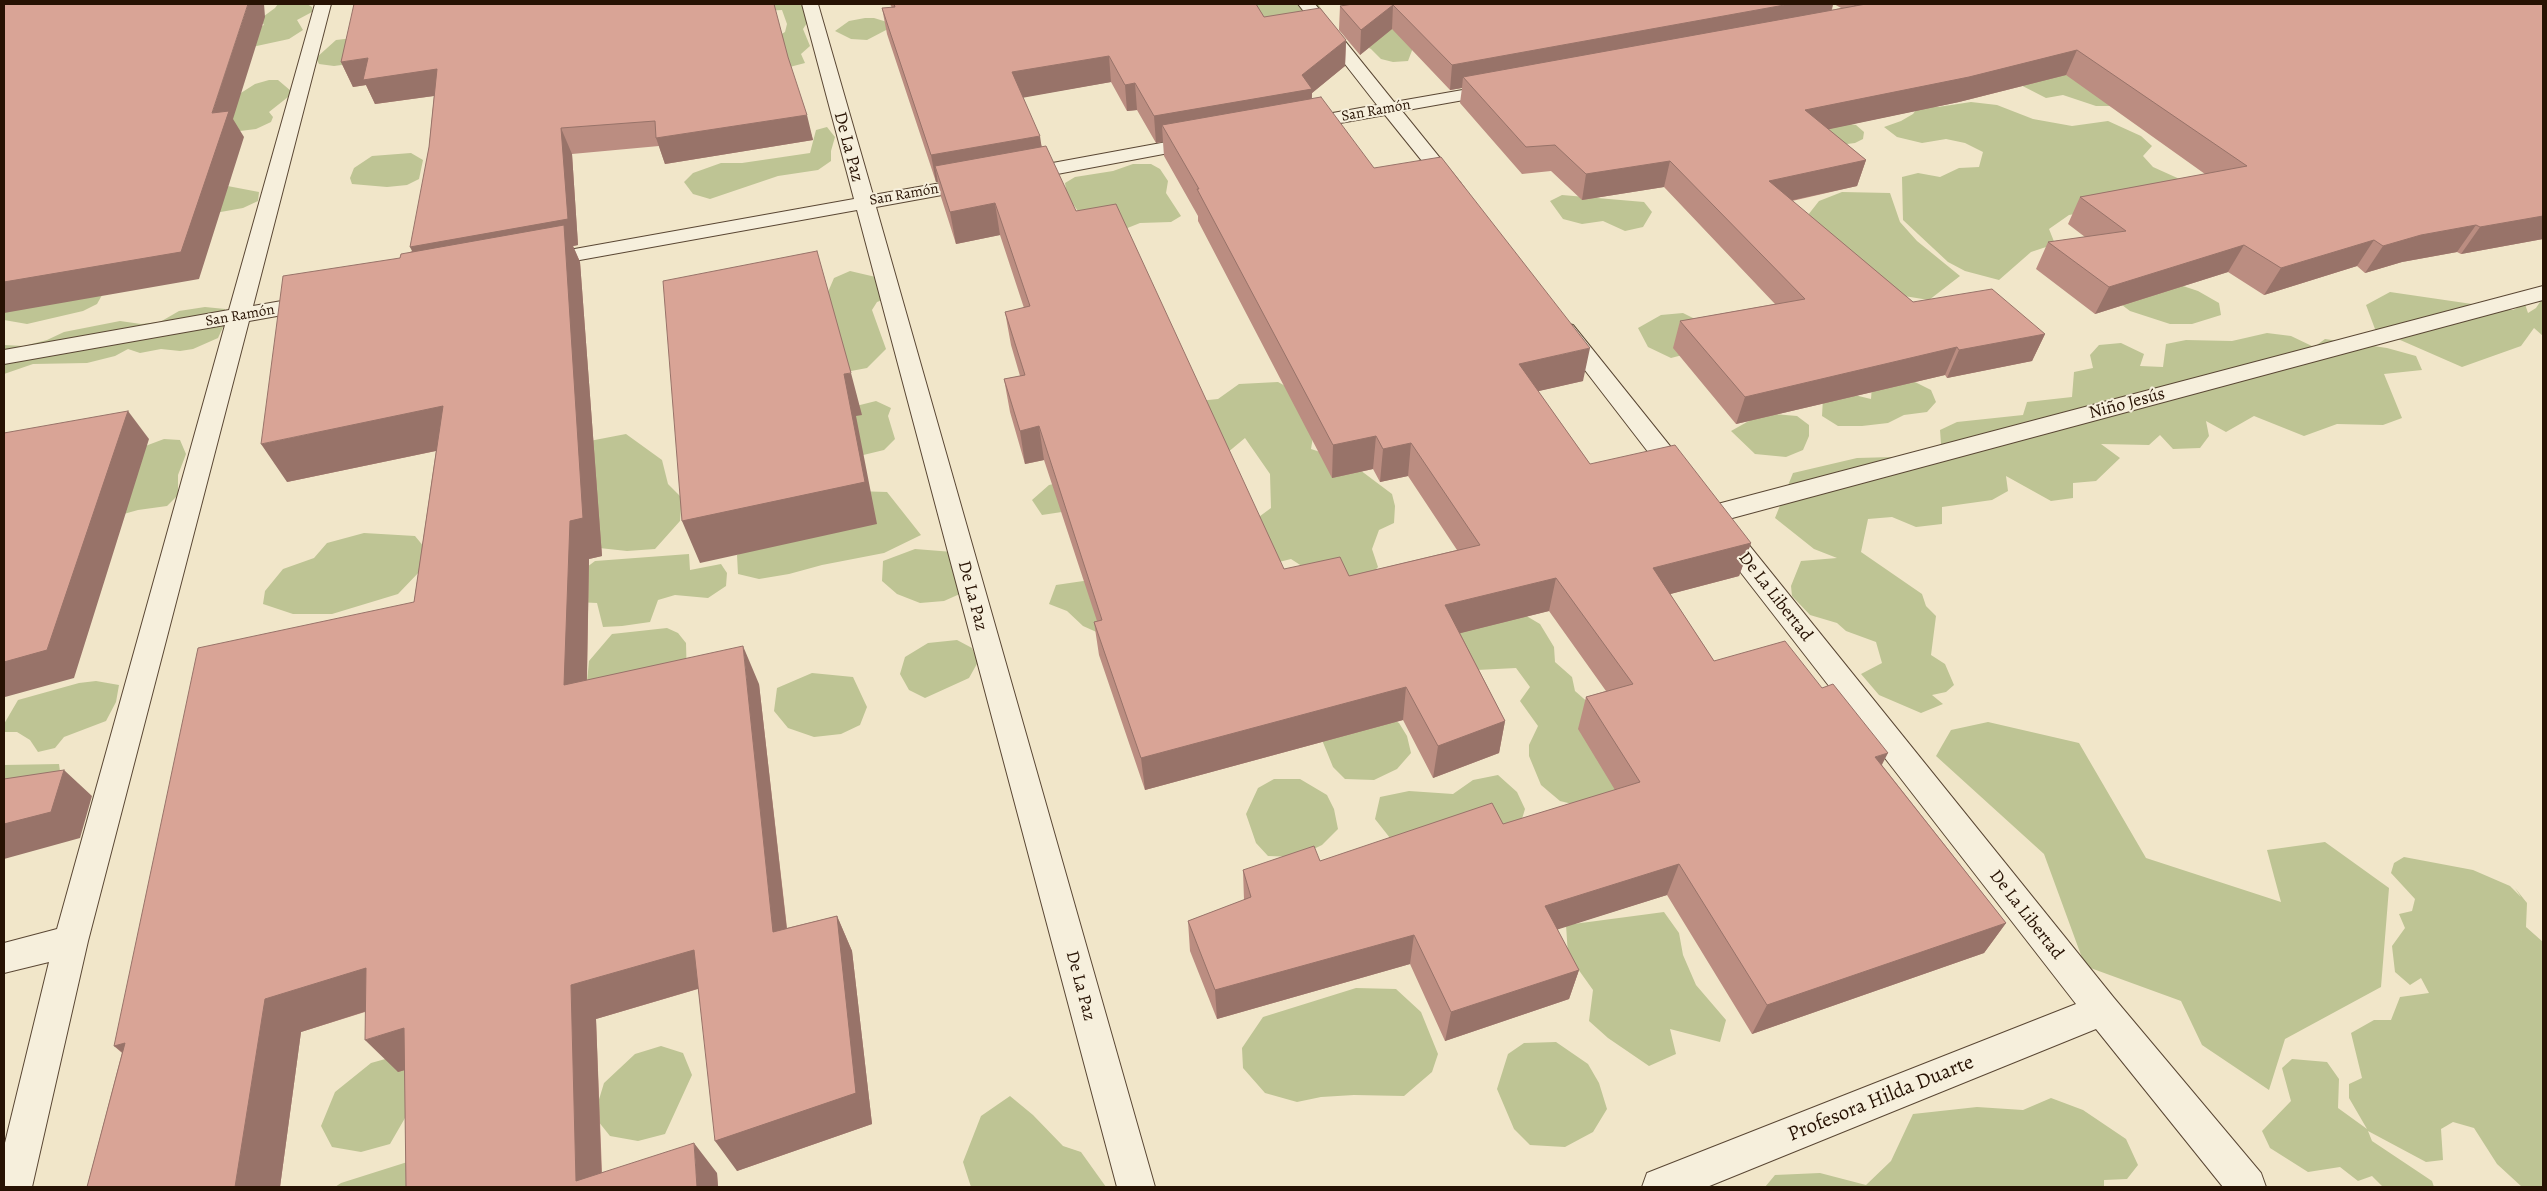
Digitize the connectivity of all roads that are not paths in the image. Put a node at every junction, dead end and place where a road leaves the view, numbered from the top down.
1 (323, 4) edge
2 (810, 4) edge
3 (1306, 4) edge
4 (1518, 85) edge
5 (1392, 108) junction
6 (1284, 127) edge
7 (1216, 140) edge
8 (863, 203) junction
9 (1472, 210) edge
10 (522, 264) edge
11 (2543, 293) edge
12 (337, 298) edge
13 (1551, 312) edge
14 (240, 316) junction
15 (4, 357) edge
16 (1710, 515) junction
17 (71, 941) junction
18 (4, 958) edge
19 (2102, 1010) junction
20 (13, 1187) edge
21 (1136, 1187) edge
22 (1661, 1187) edge
23 (2247, 1187) edge

1 - 14 street
2 - 8 street, De La Paz
3 - 5 street
4 - 5 street, San Ramón
5 - 6 street, San Ramón
5 - 9 street
7 - 8 street, San Ramón
8 - 10 street, San Ramón
8 - 21 street, De La Paz
11 - 16 street, Niño Jesús
12 - 14 street, San Ramón
13 - 16 street, De La Libertad
14 - 15 street, San Ramón
14 - 17 street
16 - 19 street, De La Libertad
17 - 18 street
17 - 20 street
19 - 22 street, Profesora Hilda Duarte
19 - 23 street, De La Libertad

